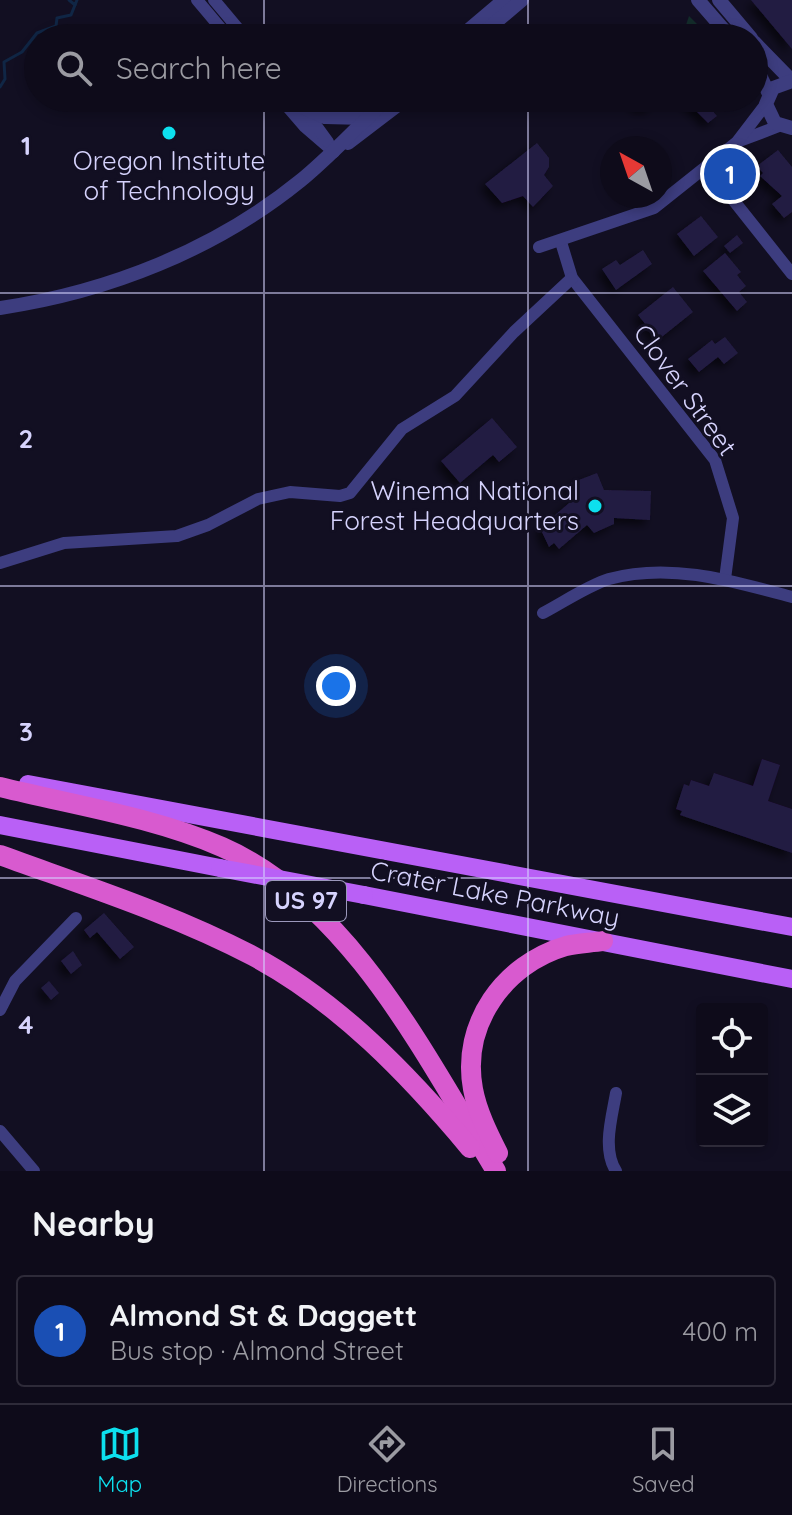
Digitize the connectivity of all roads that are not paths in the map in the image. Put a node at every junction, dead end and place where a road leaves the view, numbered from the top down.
1 (197, 0) edge
2 (214, 0) edge
3 (504, 0) edge
4 (522, 0) edge
5 (698, 0) edge
6 (719, 0) edge
7 (217, 24) edge
8 (234, 24) edge
9 (476, 24) edge
10 (494, 24) edge
11 (719, 24) edge
12 (739, 24) edge
13 (768, 56) edge
14 (792, 81) edge
15 (768, 99) joint
16 (292, 112) edge
17 (306, 112) edge
18 (316, 112) edge
19 (372, 112) edge
20 (391, 112) edge
21 (759, 112) edge
22 (365, 118) junction
23 (788, 128) edge
24 (737, 142) junction
25 (334, 152) junction
26 (707, 167) junction
27 (561, 242) junction
28 (539, 247) dead end
29 (792, 274) edge
30 (572, 278) junction
31 (0, 308) edge
32 (0, 563) edge
33 (725, 579) junction
34 (792, 597) edge
35 (543, 613) dead end
36 (0, 779) edge
37 (0, 787) edge
38 (0, 825) edge
39 (0, 855) edge
40 (76, 918) dead end
41 (792, 927) edge
42 (603, 941) junction
43 (792, 972) edge
44 (771, 974) junction
45 (792, 979) edge
46 (0, 1010) edge
47 (616, 1093) dead end
48 (0, 1131) edge
49 (34, 1171) edge
50 (487, 1171) edge
51 (496, 1171) edge
52 (506, 1171) edge
53 (616, 1171) edge

1 - 7 street
2 - 8 street
3 - 9 street
4 - 10 street
5 - 11 street
6 - 12 street
13 - 14 street
14 - 15 street
15 - 23 street
16 - 25 street
17 - 25 street
18 - 22 street
19 - 22 street
20 - 25 street
21 - 24 street
22 - 25 street
23 - 24 street
24 - 26 street
25 - 31 street
26 - 27 street
26 - 29 street
27 - 28 street
27 - 30 street, Clover Street
30 - 32 street
30 - 33 street, Clover Street
33 - 34 street
33 - 35 street
36 - 41 main road, Crater Lake Parkway
37 - 51 highway, US 97
38 - 42 main road, Crater Lake Parkway, bridge
39 - 50 highway, US 97
40 - 46 street
42 - 44 main road, Crater Lake Parkway
42 - 52 highway
43 - 44 main road
44 - 45 main road, Crater Lake Parkway
47 - 53 street
48 - 49 street

